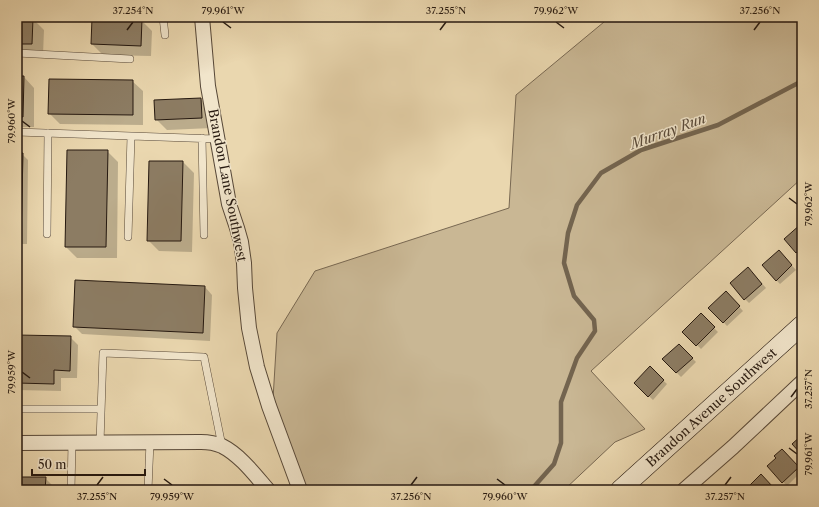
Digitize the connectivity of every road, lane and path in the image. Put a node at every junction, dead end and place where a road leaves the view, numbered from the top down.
1 (163, 17) edge
2 (202, 17) edge
3 (165, 35) dead end
4 (17, 53) edge
5 (130, 59) dead end
6 (17, 132) edge
7 (48, 133) junction
8 (131, 136) junction
9 (202, 138) junction
10 (217, 139) junction
11 (47, 234) dead end
12 (204, 235) dead end
13 (128, 237) dead end
14 (802, 325) edge
15 (802, 382) edge
16 (101, 408) junction
17 (17, 409) edge
18 (150, 442) junction
19 (17, 443) edge
20 (72, 443) junction
21 (100, 443) junction
22 (222, 446) junction
23 (72, 490) edge
24 (148, 490) edge
25 (268, 490) edge
26 (300, 490) edge
27 (620, 490) edge
28 (684, 490) edge

1 - 3 lane
2 - 10 street, Brandon Lane Southwest
4 - 5 lane
6 - 7 lane
7 - 8 lane
7 - 11 lane
8 - 9 lane
8 - 13 lane
9 - 10 lane
9 - 12 lane
10 - 26 street, Brandon Lane Southwest
14 - 27 main road, Brandon Avenue Southwest
15 - 28 street
16 - 17 lane
16 - 21 lane
16 - 22 lane
18 - 21 street
18 - 22 street
18 - 24 lane
19 - 20 street
20 - 21 street
20 - 23 lane
22 - 25 street

